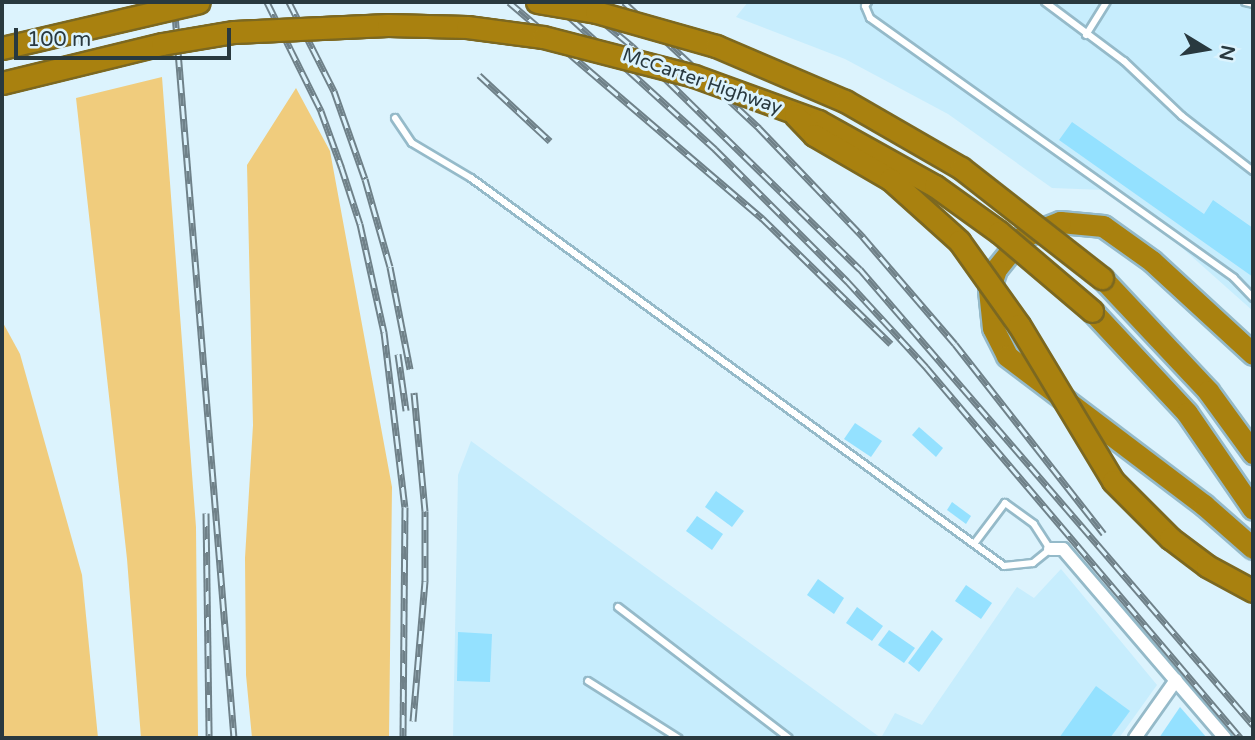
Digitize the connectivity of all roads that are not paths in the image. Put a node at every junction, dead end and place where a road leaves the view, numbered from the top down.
1 (198, 2) edge
2 (537, 2) edge
3 (868, 2) edge
4 (1045, 2) edge
5 (1107, 2) edge
6 (1245, 2) edge
7 (1253, 4) edge
8 (1086, 36) junction
9 (2, 48) edge
10 (2, 83) edge
11 (793, 114) junction
12 (395, 118) dead end
13 (1253, 171) edge
14 (1253, 298) edge
15 (1253, 354) edge
16 (1208, 391) junction
17 (1253, 426) edge
18 (1253, 453) edge
19 (1253, 509) edge
20 (974, 544) junction
21 (1253, 548) edge
22 (1050, 549) junction
23 (1253, 591) edge
24 (618, 607) dead end
25 (1176, 680) junction
26 (588, 681) dead end
27 (678, 738) edge
28 (789, 738) edge
29 (1135, 738) edge
30 (1225, 738) edge

1 - 9 highway, bridge
2 - 16 highway, McCarter Highway, bridge
3 - 14 lane
4 - 8 lane
5 - 8 lane
6 - 7 lane
8 - 13 lane
10 - 11 highway, McCarter Highway, bridge
11 - 19 highway, McCarter Highway, bridge
11 - 23 highway, bridge
12 - 20 lane
15 - 21 highway
16 - 17 highway
16 - 18 highway, McCarter Highway
20 - 22 lane
20 - 22 lane
22 - 25 street
24 - 28 lane
25 - 29 street
25 - 30 street
26 - 27 lane

